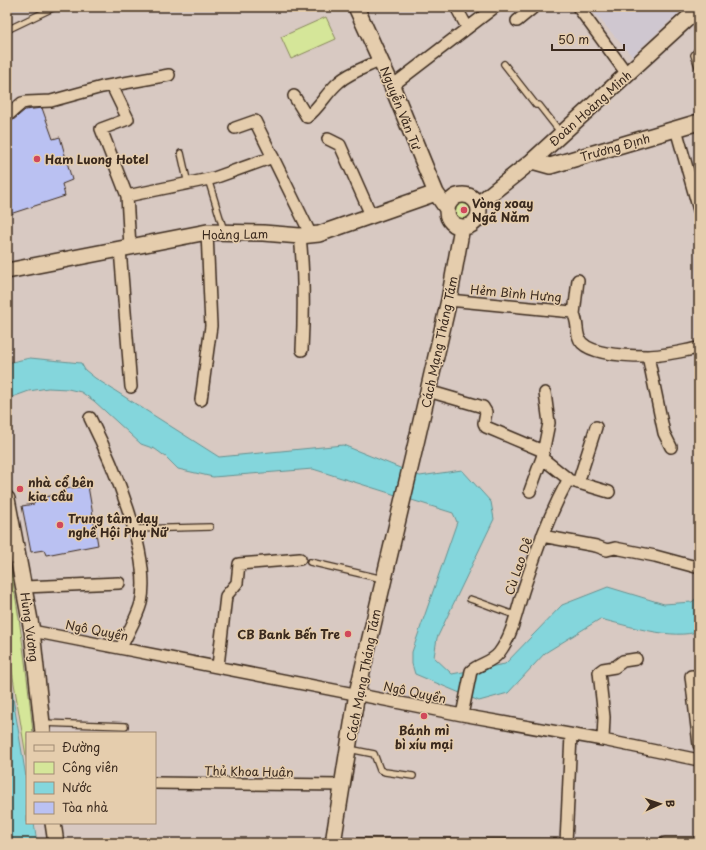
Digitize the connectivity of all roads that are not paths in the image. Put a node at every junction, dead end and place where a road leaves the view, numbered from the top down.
1 (55, 7) edge
2 (356, 7) edge
3 (456, 7) edge
4 (495, 7) edge
5 (534, 7) edge
6 (578, 7) edge
7 (699, 8) edge
8 (517, 22) dead end
9 (467, 27) junction
10 (7, 30) edge
11 (699, 48) edge
12 (381, 60) junction
13 (504, 64) dead end
14 (699, 69) edge
15 (627, 74) junction
16 (169, 75) dead end
17 (112, 86) junction
18 (392, 86) junction
19 (294, 96) dead end
20 (7, 116) edge
21 (699, 122) edge
22 (235, 128) dead end
23 (676, 129) junction
24 (561, 134) junction
25 (328, 139) dead end
26 (181, 153) dead end
27 (273, 157) junction
28 (532, 161) junction
29 (208, 179) junction
30 (188, 184) junction
31 (436, 193) junction
32 (127, 196) junction
33 (478, 204) junction
34 (447, 209) junction
35 (699, 210) edge
36 (371, 215) junction
37 (462, 227) junction
38 (207, 232) junction
39 (224, 232) junction
40 (305, 235) junction
41 (125, 248) junction
42 (7, 271) edge
43 (578, 280) dead end
44 (449, 300) junction
45 (574, 314) junction
46 (699, 348) edge
47 (302, 350) dead end
48 (648, 356) junction
49 (131, 387) dead end
50 (428, 391) junction
51 (545, 393) dead end
52 (201, 400) dead end
53 (90, 418) dead end
54 (596, 427) dead end
55 (671, 447) dead end
56 (542, 454) junction
57 (573, 482) junction
58 (530, 491) dead end
59 (609, 492) dead end
60 (7, 499) edge
61 (210, 527) dead end
62 (134, 529) junction
63 (542, 536) junction
64 (305, 561) joint
65 (696, 567) dead end
66 (383, 579) junction
67 (119, 583) dead end
68 (24, 587) junction
69 (470, 600) dead end
70 (515, 615) junction
71 (32, 631) junction
72 (121, 648) junction
73 (636, 659) dead end
74 (218, 666) junction
75 (699, 676) edge
76 (357, 693) junction
77 (462, 715) junction
78 (125, 726) dead end
79 (42, 728) edge
80 (571, 735) junction
81 (603, 740) junction
82 (699, 745) edge
83 (348, 748) junction
84 (699, 760) edge
85 (413, 776) dead end
86 (156, 783) edge
87 (343, 785) junction
88 (53, 824) edge
89 (333, 842) edge
90 (56, 843) edge
91 (566, 843) edge
92 (665, 843) edge
93 (699, 843) edge

1 - 10 lane
2 - 12 main road, Nguyễn Văn Tư
3 - 9 street
4 - 9 street
5 - 8 street
6 - 15 street
7 - 15 main road, Đoàn Hoàng Minh
9 - 18 street
11 - 14 lane
12 - 18 main road, Nguyễn Văn Tư
12 - 19 street
13 - 24 lane
15 - 24 main road, Đoàn Hoàng Minh
16 - 17 street
17 - 20 street
17 - 32 street
18 - 31 main road, Nguyễn Văn Tư
21 - 23 main road, Trương Định
22 - 27 street
23 - 28 main road, Trương Định
23 - 35 street
24 - 28 main road, Đoàn Hoàng Minh
25 - 36 street
26 - 30 lane
27 - 29 street
27 - 40 street
28 - 33 main road, Đoàn Hoàng Minh
29 - 30 street
29 - 39 lane
30 - 32 street
31 - 34 main road, Nguyễn Văn Tư
31 - 36 main road, Hoàng Lam
32 - 41 street
33 - 34 main road
33 - 37 main road
34 - 37 main road
36 - 40 main road, Hoàng Lam
37 - 44 main road, Cách Mạng Tháng Tám
38 - 39 main road, Hoàng Lam
38 - 41 main road, Hoàng Lam
38 - 52 street
39 - 40 main road, Hoàng Lam
40 - 47 street
41 - 42 main road, Hoàng Lam
41 - 49 street
43 - 45 street
44 - 45 street, Hẻm Bình Hưng
44 - 50 main road, Cách Mạng Tháng Tám
45 - 48 street, Hẻm Bình Hưng
46 - 48 street, Hẻm Bình Hưng
48 - 55 street
50 - 56 street
50 - 66 main road, Cách Mạng Tháng Tám
51 - 56 street
53 - 62 street
54 - 57 street, Cù Lao Dê
56 - 57 street
56 - 58 street
57 - 59 street
57 - 63 street, Cù Lao Dê
60 - 68 main road, Hùng Vương
61 - 62 lane
62 - 72 street
63 - 65 street
63 - 70 street, Cù Lao Dê
64 - 66 lane
64 - 74 street
66 - 76 main road, Cách Mạng Tháng Tám
67 - 68 street
68 - 71 main road, Hùng Vương
69 - 70 lane
70 - 77 street, Cù Lao Dê
71 - 72 street, Ngô Quyền
71 - 79 main road, Hùng Vương
72 - 74 street, Ngô Quyền
73 - 81 street
74 - 76 street, Ngô Quyền
75 - 82 street
76 - 77 street, Ngô Quyền
76 - 83 main road, Cách Mạng Tháng Tám
77 - 80 street, Ngô Quyền
78 - 79 lane
80 - 81 street, Ngô Quyền
80 - 91 street
81 - 84 street, Ngô Quyền
83 - 85 lane
83 - 87 main road, Cách Mạng Tháng Tám
86 - 87 street, Thủ Khoa Huân
87 - 89 main road, Cách Mạng Tháng Tám
88 - 90 main road
89 - 91 lane
92 - 93 street

